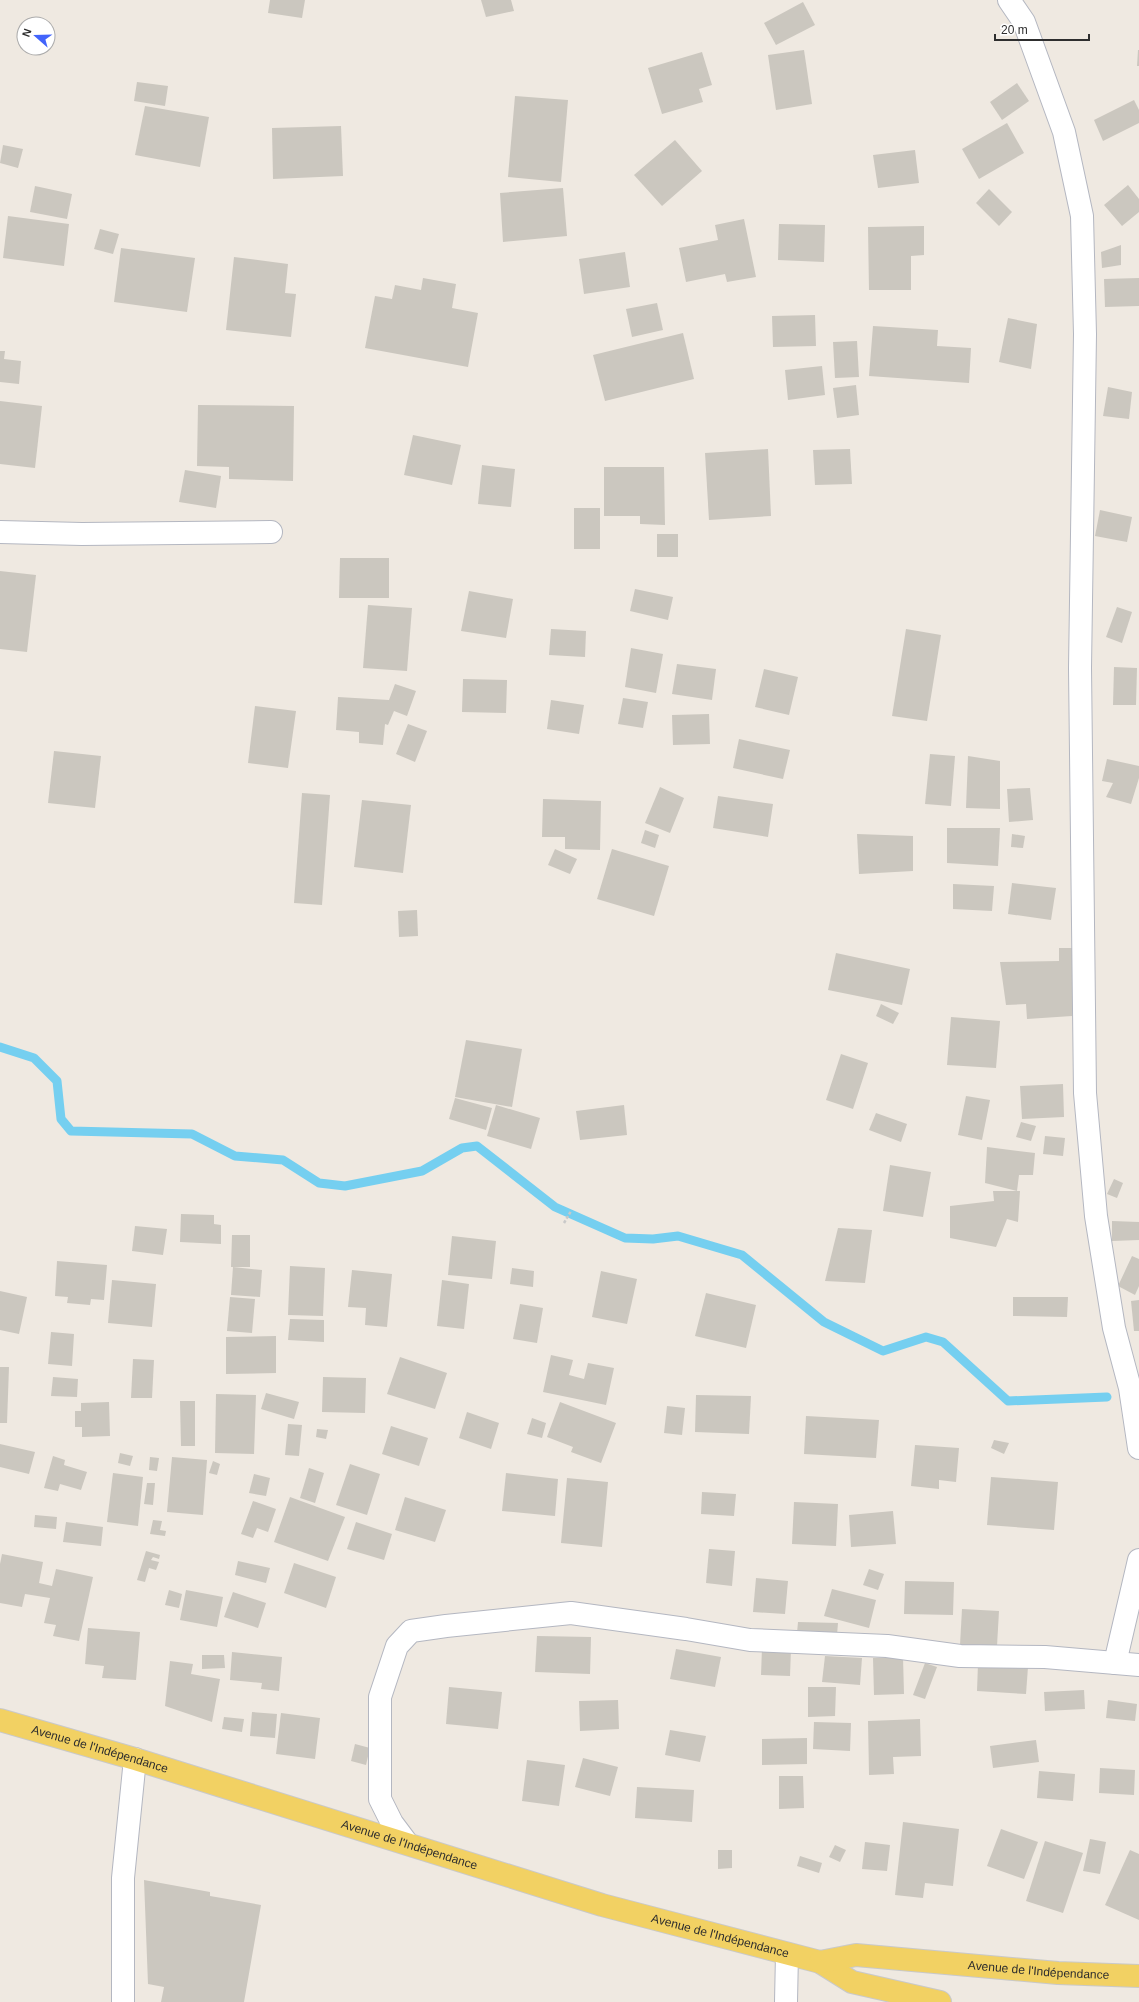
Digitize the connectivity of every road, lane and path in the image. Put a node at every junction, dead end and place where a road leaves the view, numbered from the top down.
1 (1009, 0) edge
2 (0, 532) edge
3 (272, 532) dead end
4 (572, 1211) dead end
5 (564, 1224) dead end
6 (1139, 1448) edge
7 (1139, 1560) edge
8 (1115, 1663) junction
9 (1139, 1665) edge
10 (0, 1720) edge
11 (136, 1759) junction
12 (407, 1843) junction
13 (787, 1954) junction
14 (820, 1962) junction
15 (1139, 1976) edge
16 (123, 2002) edge
17 (786, 2002) edge
18 (940, 2002) edge

1 - 6 street
2 - 3 street
4 - 5 path
7 - 8 street
8 - 9 street
8 - 12 street
10 - 11 main road, Avenue de l'Indépendance
11 - 12 main road, Avenue de l'Indépendance
11 - 16 street
12 - 13 main road, Avenue de l'Indépendance
13 - 14 main road, Avenue de l'Indépendance
13 - 17 street
14 - 15 main road, Avenue de l'Indépendance
14 - 18 main road, Avenue de l'Indépendance

